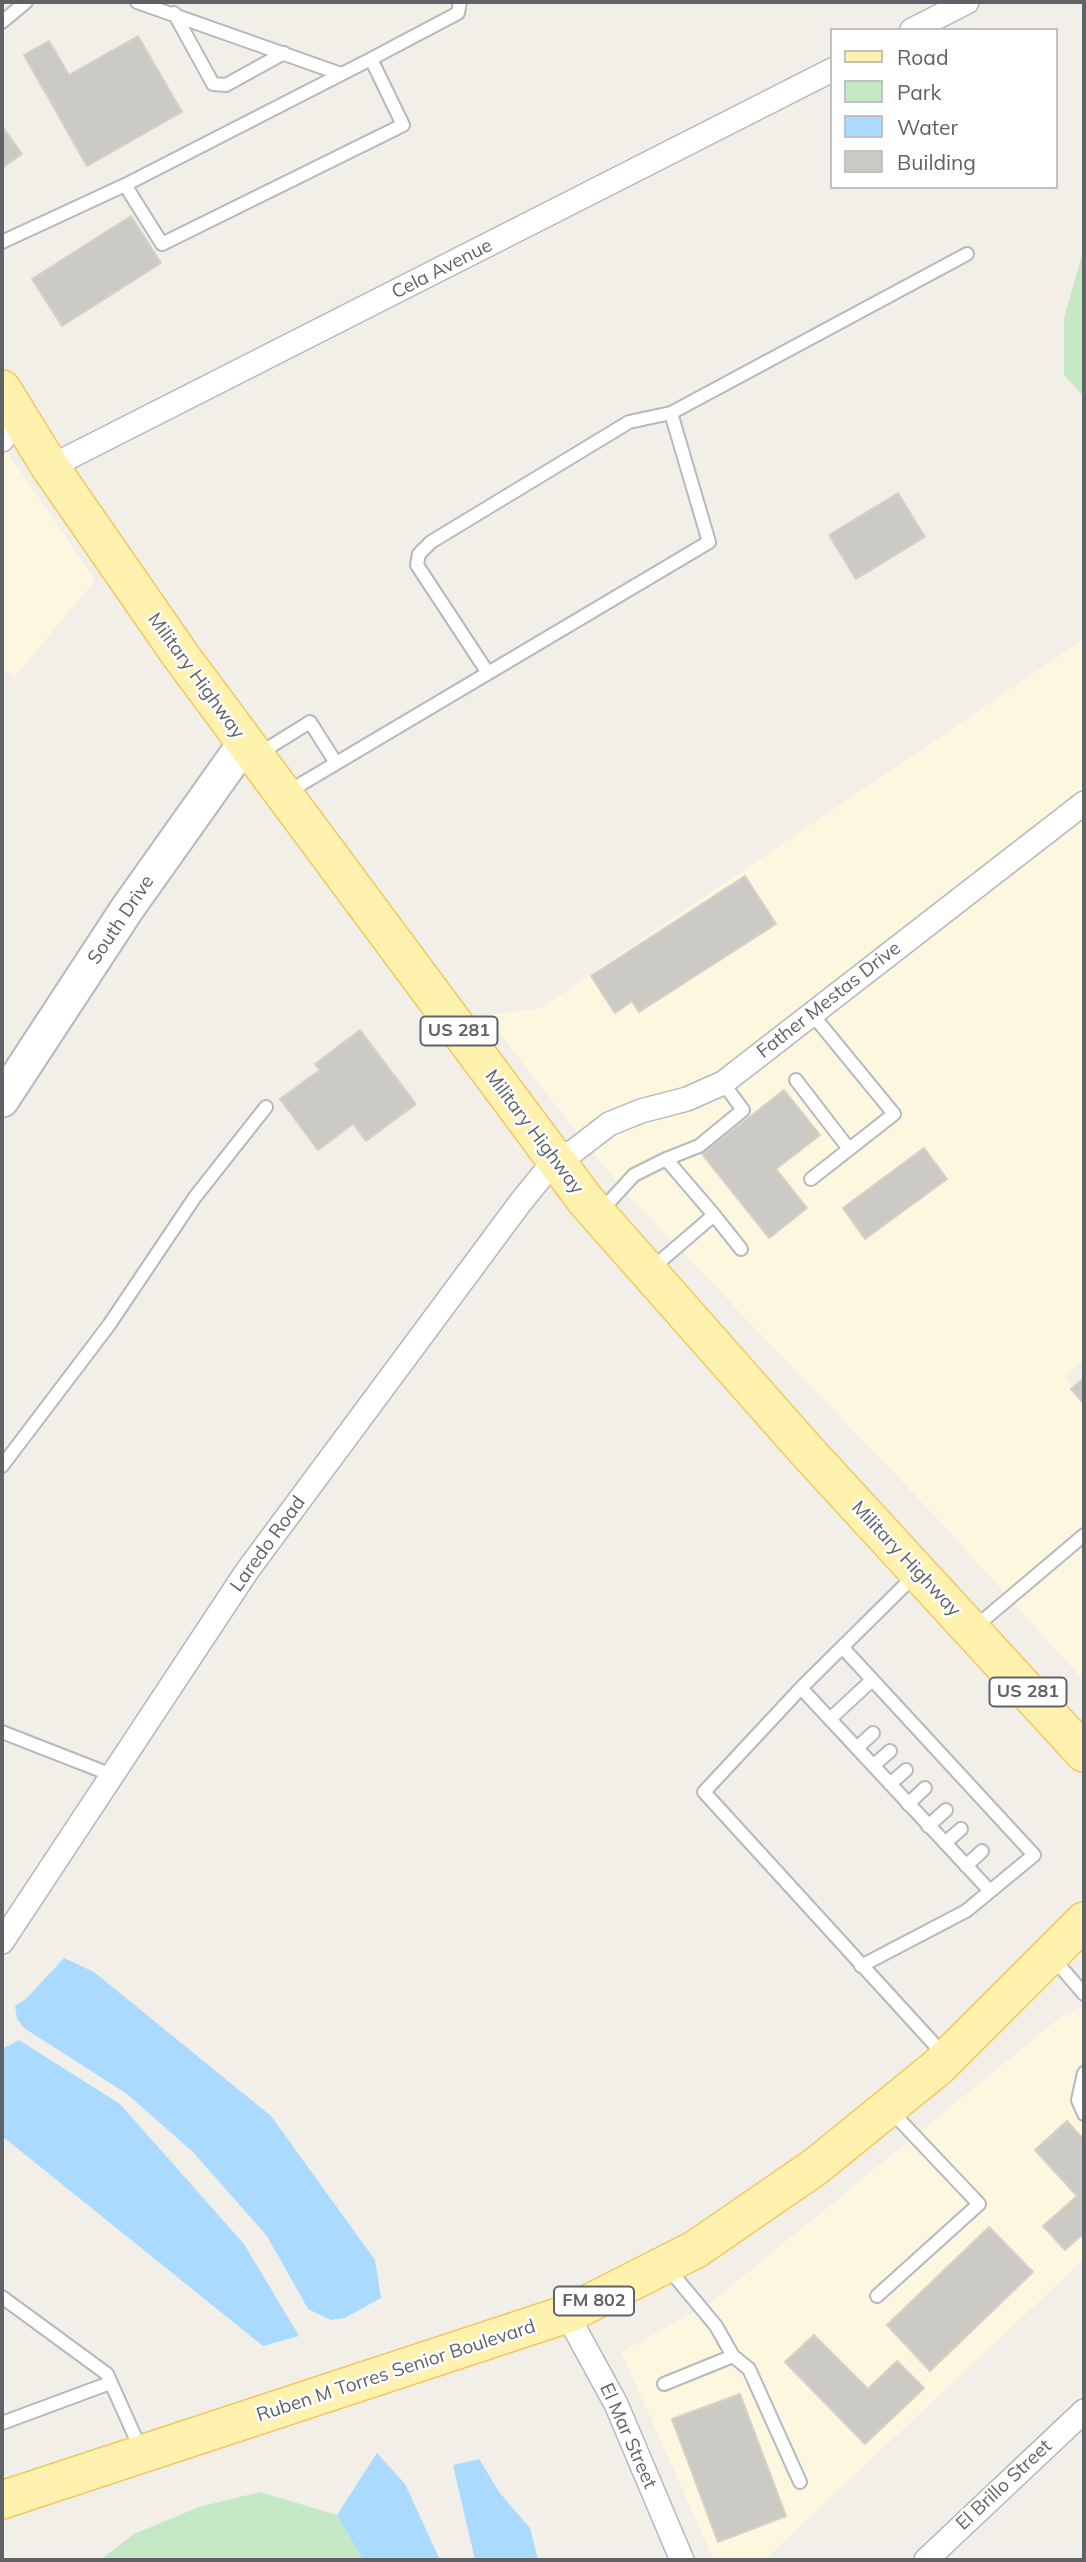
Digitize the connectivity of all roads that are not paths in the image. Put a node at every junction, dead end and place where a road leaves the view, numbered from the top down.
1 (26, 2) edge
2 (137, 2) edge
3 (460, 2) edge
4 (967, 2) edge
5 (174, 13) junction
6 (2, 22) edge
7 (916, 28) edge
8 (284, 52) junction
9 (371, 59) junction
10 (830, 71) edge
11 (341, 74) junction
12 (125, 185) junction
13 (2, 242) edge
14 (967, 254) dead end
15 (671, 413) junction
16 (8, 415) edge
17 (50, 467) junction
18 (488, 673) junction
19 (249, 750) junction
20 (337, 763) junction
21 (282, 794) junction
22 (1084, 803) edge
23 (812, 1014) junction
24 (796, 1080) dead end
25 (723, 1083) junction
26 (2, 1100) edge
27 (266, 1107) dead end
28 (849, 1149) junction
29 (666, 1159) junction
30 (554, 1161) junction
31 (811, 1179) dead end
32 (597, 1215) junction
33 (714, 1215) junction
34 (741, 1249) dead end
35 (647, 1273) junction
36 (2, 1466) edge
37 (1084, 1535) edge
38 (918, 1572) junction
39 (971, 1630) junction
40 (842, 1648) junction
41 (871, 1681) junction
42 (801, 1688) junction
43 (830, 1719) junction
44 (2, 1732) edge
45 (873, 1733) dead end
46 (857, 1748) junction
47 (890, 1751) dead end
48 (1084, 1754) edge
49 (874, 1765) junction
50 (906, 1770) dead end
51 (112, 1775) junction
52 (890, 1784) junction
53 (925, 1788) dead end
54 (908, 1804) junction
55 (946, 1810) dead end
56 (928, 1826) junction
57 (961, 1829) dead end
58 (945, 1843) junction
59 (982, 1851) dead end
60 (966, 1866) junction
61 (990, 1891) junction
62 (1084, 1921) edge
63 (2, 1942) edge
64 (1051, 1955) junction
65 (861, 1966) junction
66 (1084, 1994) edge
67 (947, 2057) junction
68 (1084, 2073) edge
69 (888, 2107) junction
70 (1084, 2114) edge
71 (665, 2265) junction
72 (877, 2296) dead end
73 (2, 2297) edge
74 (570, 2313) junction
75 (733, 2356) junction
76 (110, 2383) junction
77 (664, 2384) dead end
78 (1084, 2411) edge
79 (2, 2423) edge
80 (142, 2454) junction
81 (800, 2482) dead end
82 (2, 2500) edge
83 (682, 2560) edge
84 (926, 2560) edge

1 - 6 lane
2 - 5 lane
3 - 9 lane
4 - 7 street
5 - 8 lane
5 - 8 lane
8 - 11 lane
9 - 11 lane
9 - 12 lane
10 - 17 street, Cela Avenue
11 - 12 lane
12 - 13 lane
14 - 15 lane
15 - 18 lane
15 - 18 lane
16 - 17 main road, Military Highway / US 281
17 - 19 main road, Military Highway / US 281
18 - 20 lane
19 - 20 lane
19 - 21 main road, Military Highway / US 281
19 - 26 street, South Drive
20 - 21 lane
21 - 30 main road, Military Highway / US 281
22 - 23 street, Father Mestas Drive
23 - 25 street, Father Mestas Drive
23 - 28 lane
24 - 28 lane
25 - 29 lane
25 - 30 street, Father Mestas Drive
27 - 36 lane
28 - 31 lane
29 - 32 lane
29 - 33 lane
30 - 32 main road, Military Highway / US 281
30 - 51 street, Laredo Road
32 - 35 main road, Military Highway / US 281
33 - 34 lane
33 - 35 lane
35 - 38 main road, Military Highway / US 281
37 - 39 lane
38 - 39 main road, Military Highway / US 281
38 - 40 lane
39 - 48 main road, Military Highway / US 281
40 - 41 lane
40 - 42 lane
41 - 43 lane
41 - 61 lane
42 - 43 lane
42 - 65 lane
43 - 46 lane
44 - 51 lane
45 - 46 lane
46 - 49 lane
47 - 49 lane
49 - 52 lane
50 - 52 lane
51 - 63 street, Laredo Road
52 - 54 lane
53 - 54 lane
54 - 56 lane
55 - 56 lane
56 - 58 lane
57 - 58 lane
58 - 60 lane
59 - 60 lane
60 - 61 lane
61 - 65 lane
62 - 64 main road, Ruben M Torres Senior Boulevard / FM 802
64 - 66 lane
64 - 67 main road, Ruben M Torres Senior Boulevard / FM 802
65 - 67 lane
67 - 69 main road, Ruben M Torres Senior Boulevard / FM 802
68 - 70 lane
69 - 71 main road, Ruben M Torres Senior Boulevard / FM 802
69 - 72 lane
71 - 74 main road, Ruben M Torres Senior Boulevard / FM 802
71 - 75 lane
73 - 76 lane
74 - 80 main road, Ruben M Torres Senior Boulevard / FM 802
74 - 83 street, El Mar Street
75 - 77 lane
75 - 81 lane
76 - 79 lane
76 - 80 lane
78 - 84 street, El Brillo Street
80 - 82 main road, Ruben M Torres Senior Boulevard / FM 802

